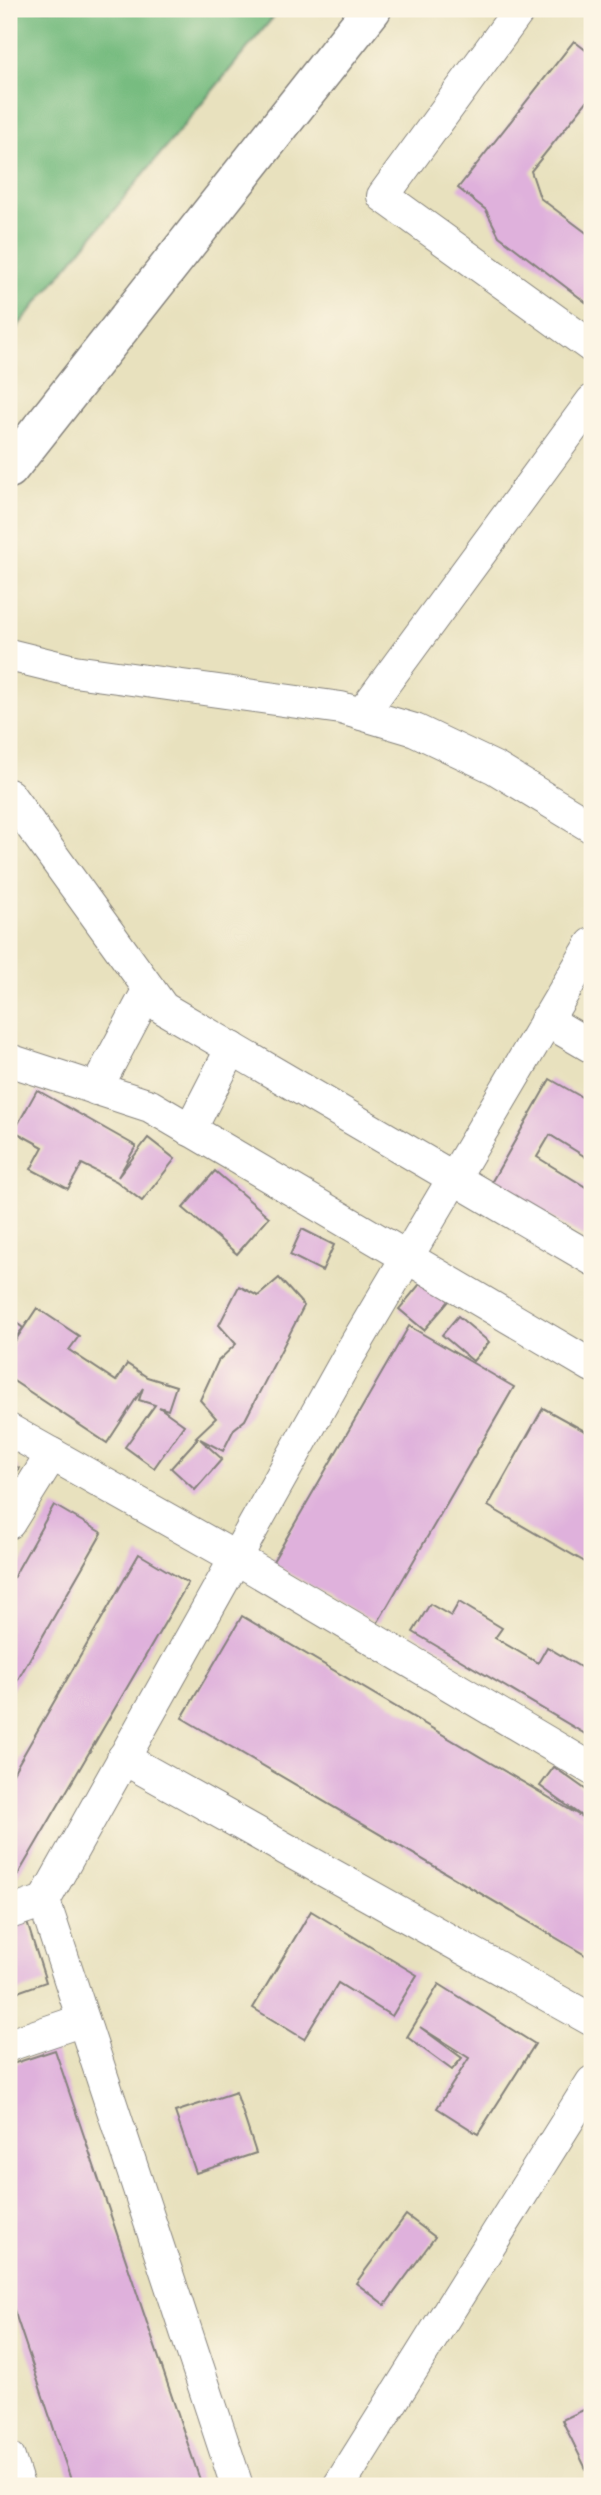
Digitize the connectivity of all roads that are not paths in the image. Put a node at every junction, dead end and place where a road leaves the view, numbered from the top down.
1 (372, 9) edge
2 (520, 9) edge
3 (592, 347) edge
4 (592, 401) edge
5 (9, 470) edge
6 (9, 655) edge
7 (362, 714) junction
8 (9, 795) edge
9 (592, 827) edge
10 (592, 944) edge
11 (149, 989) junction
12 (546, 1020) junction
13 (592, 1047) edge
14 (232, 1048) junction
15 (9, 1060) edge
16 (96, 1089) junction
17 (190, 1129) junction
18 (454, 1178) junction
19 (407, 1258) junction
20 (592, 1259) edge
21 (592, 1366) edge
22 (9, 1430) edge
23 (52, 1454) junction
24 (9, 1523) edge
25 (236, 1558) junction
26 (123, 1758) junction
27 (592, 1769) edge
28 (44, 1901) junction
29 (9, 1913) edge
30 (83, 2020) junction
31 (592, 2020) edge
32 (9, 2045) edge
33 (592, 2082) edge
34 (9, 2458) edge
35 (18, 2486) edge
36 (237, 2486) edge
37 (339, 2486) edge

1 - 5 street
2 - 3 street
4 - 7 street
6 - 7 street
7 - 9 street
8 - 11 street
10 - 12 street
11 - 14 street
11 - 16 street
12 - 13 street
12 - 18 street
14 - 17 street
14 - 18 street
15 - 16 street
16 - 17 street
17 - 19 street
18 - 19 street
18 - 20 street
19 - 21 street
19 - 25 street
22 - 23 street
23 - 24 street
23 - 25 street
25 - 26 street
25 - 27 street
26 - 28 street
26 - 31 street
28 - 29 street
28 - 30 street
30 - 32 street
30 - 36 street
33 - 37 street
34 - 35 street

